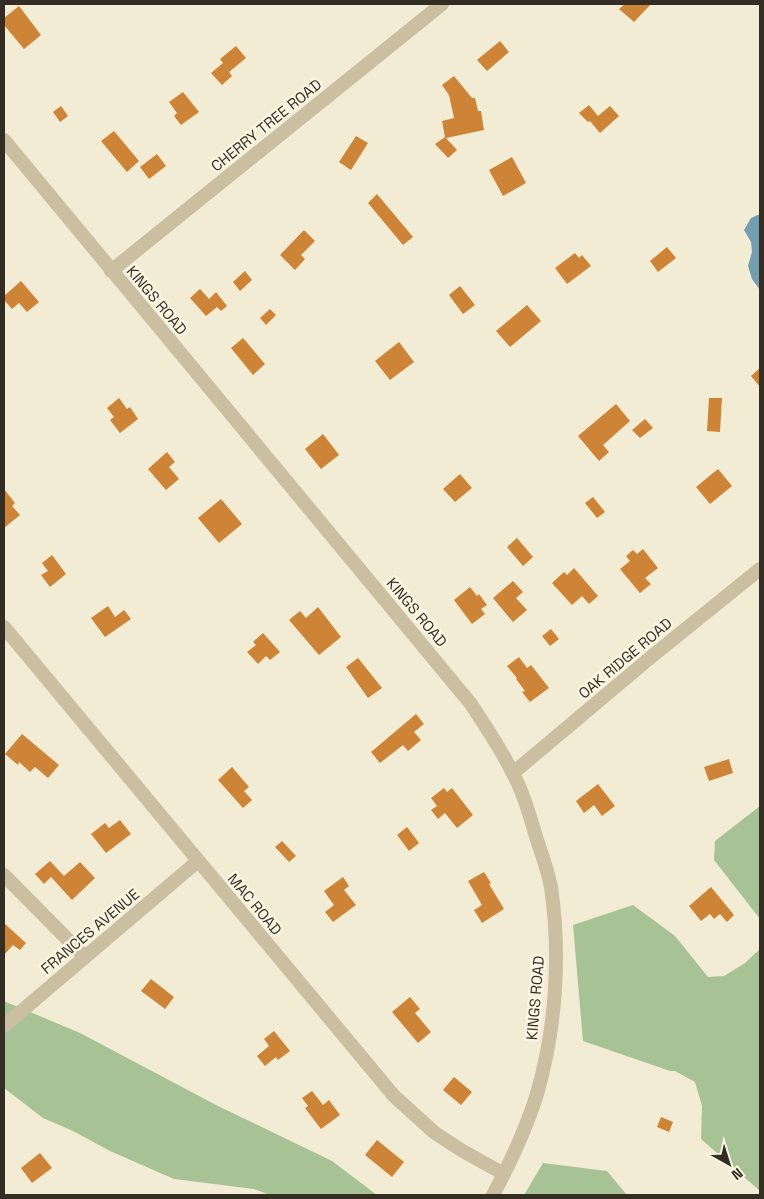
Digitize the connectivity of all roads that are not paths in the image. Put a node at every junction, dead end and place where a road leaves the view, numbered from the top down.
1 (442, 4) edge
2 (4, 140) edge
3 (8, 155) edge
4 (112, 271) junction
5 (760, 569) edge
6 (4, 627) edge
7 (513, 774) junction
8 (198, 861) junction
9 (4, 875) edge
10 (85, 957) junction
11 (4, 1026) edge
12 (504, 1174) junction
13 (493, 1195) edge

1 - 4 street, CHERRY TREE ROAD
2 - 3 street, KINGS ROAD
3 - 4 street, KINGS ROAD
4 - 7 street, KINGS ROAD
5 - 7 street, OAK RIDGE ROAD
6 - 8 street, MAC ROAD
7 - 12 street, KINGS ROAD
8 - 10 street, FRANCES AVENUE
8 - 12 street, MAC ROAD
9 - 10 street
10 - 11 street, FRANCES AVENUE
12 - 13 street, KINGS ROAD

